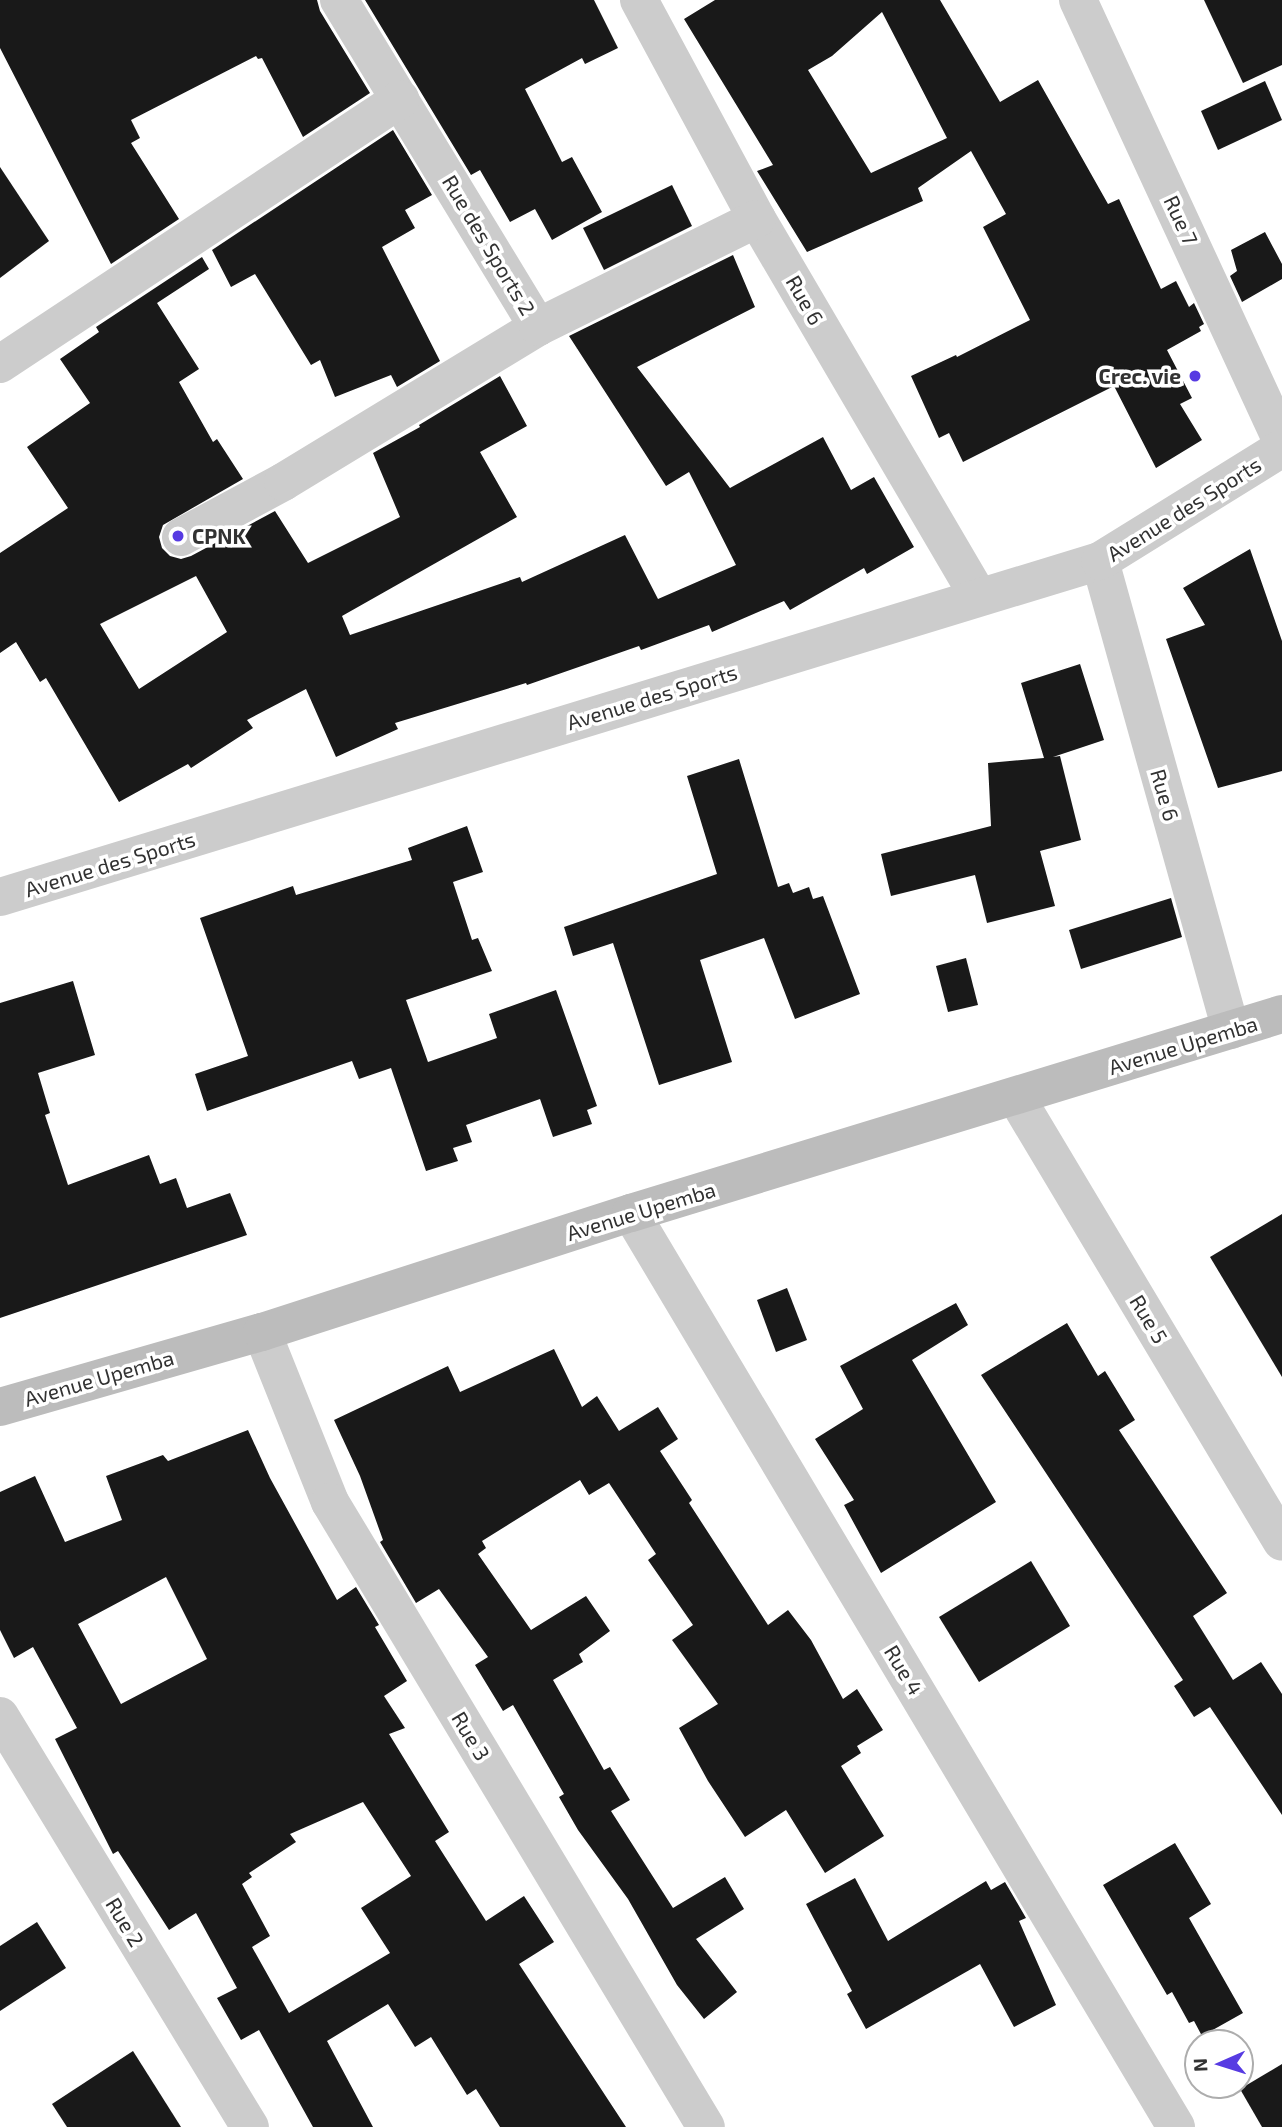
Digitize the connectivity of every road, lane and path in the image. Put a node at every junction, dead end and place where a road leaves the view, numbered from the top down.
1 (339, 0) edge
2 (639, 0) edge
3 (1078, 0) edge
4 (400, 99) junction
5 (757, 219) junction
6 (538, 327) junction
7 (0, 363) edge
8 (1282, 441) edge
9 (1282, 448) edge
10 (181, 537) dead end
11 (1100, 561) junction
12 (979, 597) junction
13 (0, 897) edge
14 (1282, 1014) edge
15 (1231, 1030) junction
16 (1016, 1097) junction
17 (631, 1213) junction
18 (262, 1332) junction
19 (0, 1407) edge
20 (1282, 1542) edge
21 (0, 1716) edge
22 (250, 2127) edge
23 (706, 2127) edge
24 (1176, 2127) edge

1 - 4 street, Rue des Sports 2
2 - 5 street, Rue 6
3 - 8 street, Rue 7
4 - 6 street, Rue des Sports 2
4 - 7 street
5 - 6 street, Rue des Sports 2
5 - 12 street, Rue 6
6 - 10 street
9 - 11 street, Avenue des Sports
11 - 12 street, Avenue des Sports
11 - 15 street, Rue 6
12 - 13 street, Avenue des Sports
14 - 15 street, Avenue Upemba
15 - 16 street, Avenue Upemba
16 - 17 street, Avenue Upemba
16 - 20 street, Rue 5
17 - 18 street, Avenue Upemba
17 - 24 street, Rue 4
18 - 19 street, Avenue Upemba
18 - 23 street, Rue 3
21 - 22 street, Rue 2

